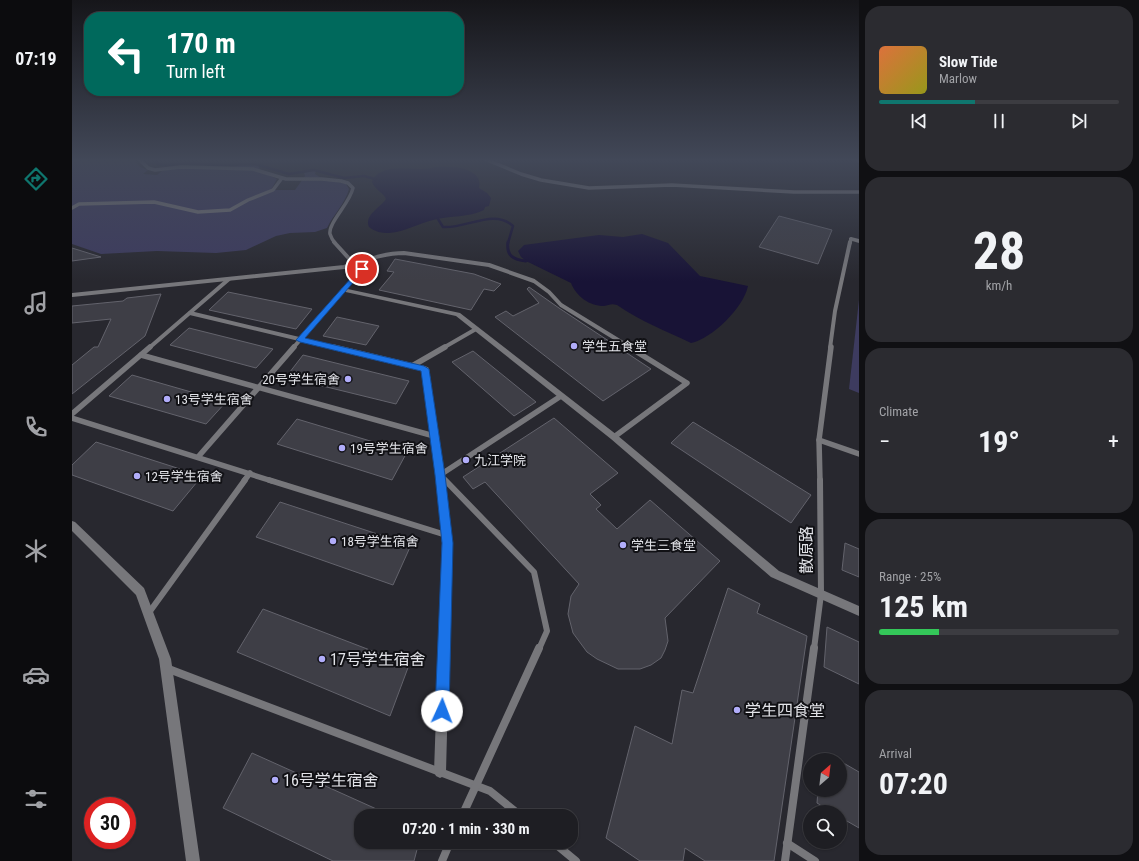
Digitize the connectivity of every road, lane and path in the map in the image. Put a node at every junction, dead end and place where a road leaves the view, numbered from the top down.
1 (248, 200) edge
2 (350, 200) edge
3 (72, 208) edge
4 (851, 239) joint
5 (859, 241) edge
6 (371, 258) junction
7 (354, 264) junction
8 (230, 279) junction
9 (343, 290) junction
10 (72, 295) edge
11 (190, 313) junction
12 (476, 329) junction
13 (300, 340) junction
14 (140, 355) junction
15 (412, 366) junction
16 (424, 369) joint
17 (259, 387) junction
18 (561, 396) junction
19 (72, 414) edge
20 (72, 418) edge
21 (434, 436) junction
22 (614, 437) junction
23 (819, 440) junction
24 (859, 454) edge
25 (198, 457) junction
26 (250, 473) junction
27 (440, 475) junction
28 (72, 525) edge
29 (446, 535) junction
30 (821, 594) junction
31 (859, 611) edge
32 (148, 614) junction
33 (166, 668) junction
34 (440, 772) junction
35 (476, 786) junction
36 (465, 809) edge
37 (512, 809) edge
38 (787, 843) junction
39 (447, 849) edge
40 (561, 849) edge
41 (193, 861) edge
42 (442, 861) edge
43 (576, 861) edge
44 (785, 861) edge
45 (815, 861) edge

1 - 3 lane
2 - 7 lane
4 - 5 street
4 - 23 lane, 散原路
6 - 7 lane
6 - 9 lane
6 - 22 lane
7 - 8 lane
8 - 10 lane
8 - 11 lane
9 - 12 street
9 - 13 lane
11 - 13 lane
11 - 14 lane
12 - 15 lane
12 - 18 street
13 - 15 lane
13 - 17 lane
14 - 17 lane
14 - 19 lane
15 - 16 lane
16 - 21 street
17 - 21 lane
17 - 25 lane
18 - 22 street
18 - 27 lane
20 - 25 lane
21 - 27 street
22 - 30 street
23 - 24 lane
23 - 30 lane, 散原路
25 - 26 lane
26 - 29 lane
26 - 32 lane
27 - 29 street
27 - 35 lane
28 - 32 street
29 - 34 street
30 - 31 street
30 - 38 lane, 散原路
32 - 33 street
33 - 34 lane
33 - 41 street
34 - 35 lane
35 - 36 lane
35 - 37 lane
38 - 44 lane, 散原路
38 - 45 lane
39 - 42 lane
40 - 43 lane

